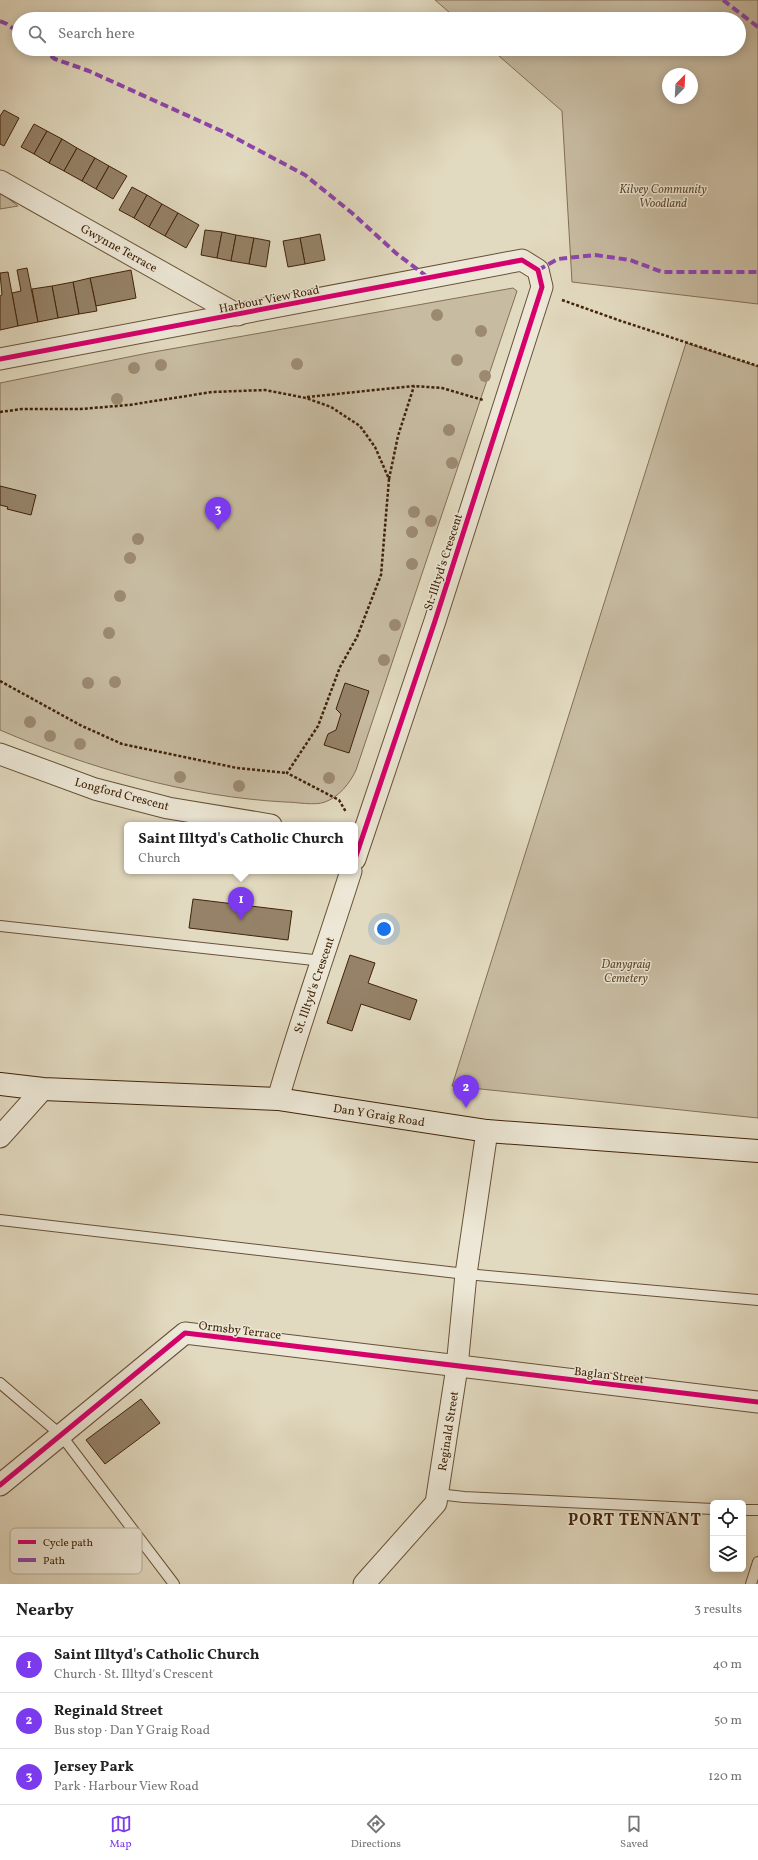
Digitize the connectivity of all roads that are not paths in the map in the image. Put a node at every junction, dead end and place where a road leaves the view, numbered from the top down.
1 (0, 181) edge
2 (538, 270) joint
3 (238, 315) junction
4 (0, 359) edge
5 (0, 754) edge
6 (253, 822) edge
7 (358, 838) edge
8 (350, 874) edge
9 (0, 926) edge
10 (323, 961) junction
11 (0, 1084) edge
12 (43, 1089) junction
13 (278, 1099) junction
14 (486, 1131) junction
15 (0, 1137) edge
16 (758, 1151) edge
17 (0, 1220) edge
18 (466, 1274) junction
19 (758, 1300) edge
20 (458, 1367) junction
21 (0, 1384) edge
22 (758, 1402) edge
23 (61, 1435) junction
24 (0, 1485) edge
25 (438, 1494) junction
26 (710, 1509) edge
27 (746, 1510) edge
28 (758, 1510) edge
29 (132, 1528) edge
30 (142, 1542) edge
31 (758, 1562) edge
32 (174, 1584) edge
33 (364, 1584) edge
34 (751, 1584) edge

1 - 3 street, Gwynne Terrace
2 - 3 street, Harbour View Road
2 - 7 street, St. Illtyd's Crescent
3 - 4 street, Harbour View Road
5 - 6 street, Longford Crescent
8 - 10 street, St. Illtyd's Crescent
9 - 10 lane
10 - 13 street, St. Illtyd's Crescent
11 - 12 street, Dan Y Graig Road
12 - 13 street, Dan Y Graig Road
12 - 15 street
13 - 14 street, Dan Y Graig Road
14 - 16 street, Dan Y Graig Road
14 - 18 street, Reginald Street
17 - 18 lane
18 - 19 lane
18 - 20 street, Reginald Street
20 - 22 street, Baglan Street
20 - 23 street, Ormsby Terrace
20 - 25 street, Reginald Street
21 - 23 lane
23 - 24 street, Ormsby Terrace
23 - 29 lane
25 - 26 lane
25 - 33 street, Reginald Street
27 - 28 lane
30 - 32 lane
31 - 34 lane

